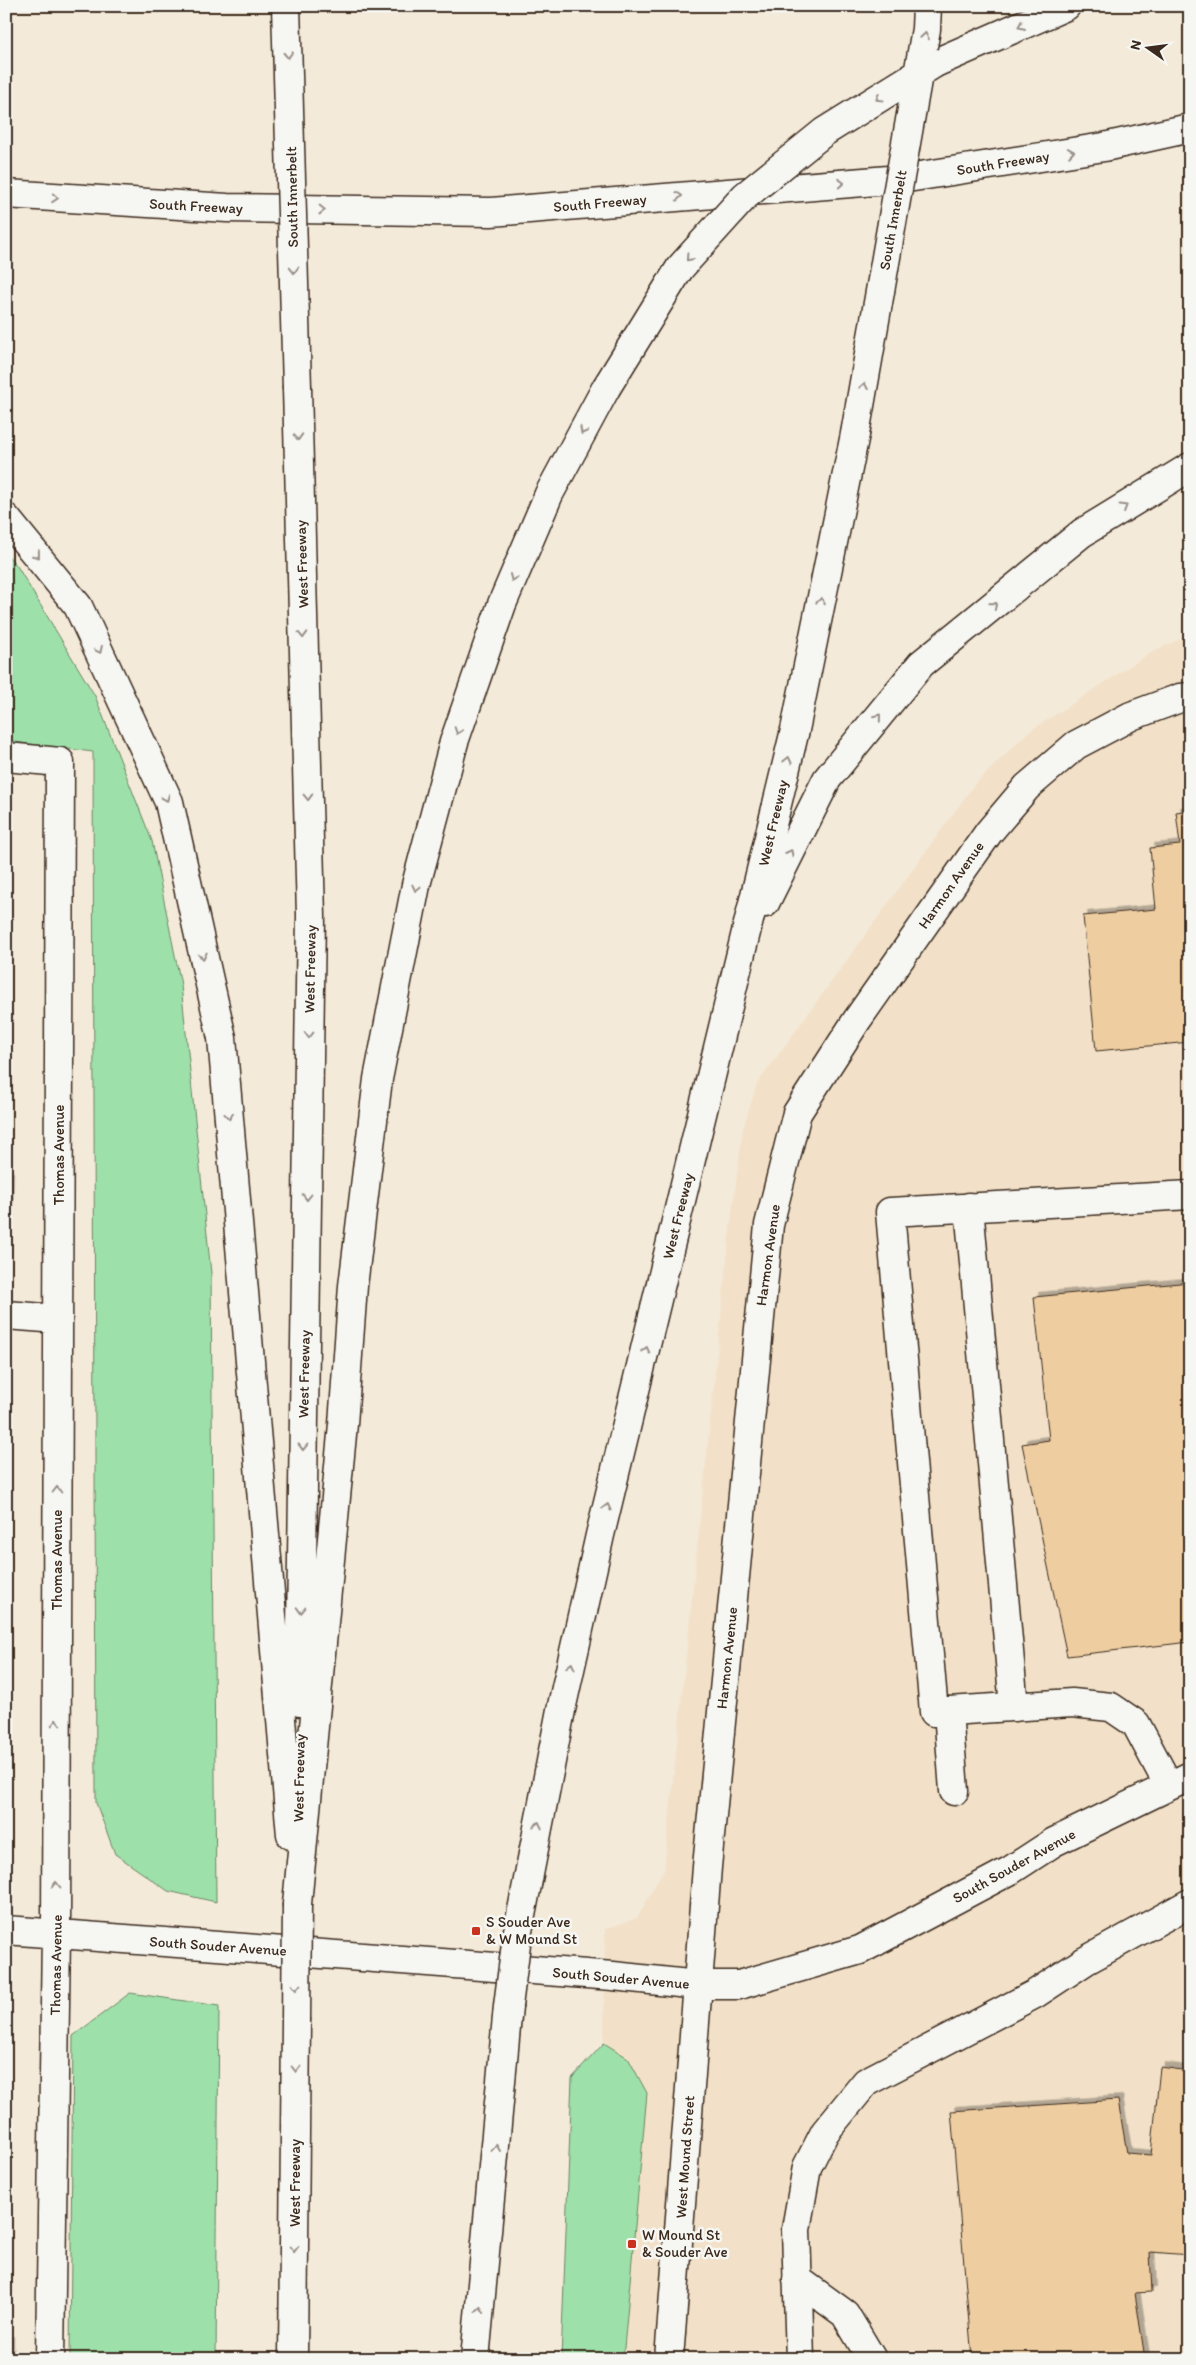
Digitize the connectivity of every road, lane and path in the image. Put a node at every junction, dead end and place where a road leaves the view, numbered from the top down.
1 (286, 6) edge
2 (927, 6) edge
3 (1066, 6) edge
4 (1190, 128) edge
5 (6, 194) edge
6 (297, 388) joint
7 (855, 434) joint
8 (1190, 467) edge
9 (6, 518) edge
10 (1190, 697) edge
11 (6, 757) edge
12 (744, 943) junction
13 (1190, 1195) edge
14 (969, 1207) junction
15 (6, 1315) edge
16 (58, 1319) junction
17 (1014, 1707) junction
18 (948, 1711) junction
19 (1179, 1781) edge
20 (954, 1791) dead end
21 (1190, 1903) edge
22 (297, 1904) junction
23 (6, 1930) edge
24 (56, 1934) junction
25 (698, 1985) junction
26 (797, 2279) junction
27 (50, 2359) edge
28 (293, 2359) edge
29 (475, 2359) edge
30 (669, 2359) edge
31 (800, 2359) edge
32 (872, 2359) edge

1 -> 6 main road, South Innerbelt, bridge
7 -> 2 main road, South Innerbelt, bridge
3 -> 22 main road, bridge
5 -> 4 main road, South Freeway
6 -> 22 main road, West Freeway
12 -> 7 main road, West Freeway
12 -> 8 main road
9 -> 22 main road
10 - 25 main road, Harmon Avenue
11 - 16 main road, Thomas Avenue
29 -> 12 main road, West Freeway, bridge
13 - 14 main road
14 - 17 main road
14 - 18 main road
15 - 16 main road
24 -> 16 main road, Thomas Avenue
17 - 18 main road
17 - 19 main road
18 - 20 main road
19 - 25 main road, South Souder Avenue
21 - 26 main road
22 -> 28 main road, West Freeway, bridge
23 - 24 main road, South Souder Avenue
24 - 25 main road, South Souder Avenue
24 - 27 main road, Thomas Avenue
25 - 30 main road, West Mound Street
26 - 31 main road
26 - 32 main road

